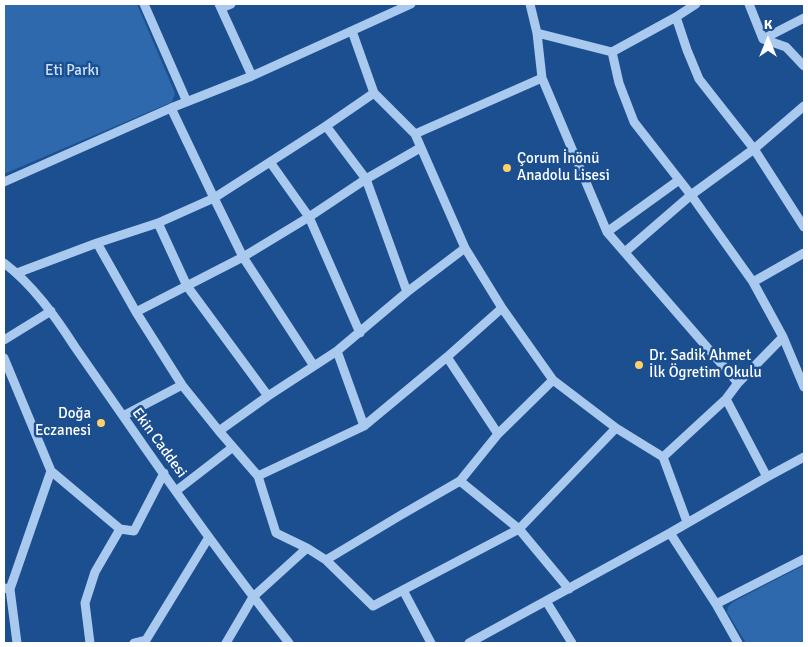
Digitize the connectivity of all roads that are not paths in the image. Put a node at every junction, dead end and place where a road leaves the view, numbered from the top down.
1 (144, 4) edge
2 (231, 4) edge
3 (411, 4) edge
4 (530, 4) edge
5 (696, 4) edge
6 (749, 4) edge
7 (220, 6) edge
8 (676, 17) junction
9 (804, 18) edge
10 (352, 31) junction
11 (537, 33) junction
12 (763, 39) junction
13 (612, 52) junction
14 (804, 66) edge
15 (252, 76) junction
16 (542, 78) junction
17 (374, 93) junction
18 (187, 102) junction
19 (804, 106) edge
20 (171, 108) junction
21 (326, 126) junction
22 (415, 134) junction
23 (420, 148) junction
24 (754, 149) junction
25 (270, 162) junction
26 (366, 179) junction
27 (679, 180) junction
28 (4, 182) edge
29 (691, 195) junction
30 (214, 198) junction
31 (309, 217) junction
32 (158, 223) junction
33 (804, 227) edge
34 (607, 232) junction
35 (98, 243) junction
36 (464, 248) junction
37 (625, 252) junction
38 (804, 253) edge
39 (243, 257) junction
40 (4, 263) edge
41 (17, 273) junction
42 (753, 282) junction
43 (187, 286) junction
44 (407, 292) junction
45 (502, 308) junction
46 (51, 311) junction
47 (136, 312) junction
48 (360, 333) junction
49 (783, 337) junction
50 (4, 340) edge
51 (337, 351) junction
52 (447, 357) junction
53 (4, 358) edge
54 (314, 366) junction
55 (553, 380) junction
56 (738, 383) junction
57 (182, 385) junction
58 (804, 387) edge
59 (268, 396) junction
60 (726, 399) junction
61 (123, 416) junction
62 (364, 426) junction
63 (616, 428) junction
64 (219, 431) junction
65 (498, 434) junction
66 (233, 447) junction
67 (663, 457) junction
68 (804, 457) edge
69 (51, 471) junction
70 (164, 474) junction
71 (258, 476) junction
72 (767, 477) junction
73 (460, 481) junction
74 (176, 491) junction
75 (687, 522) junction
76 (120, 529) junction
77 (519, 529) junction
78 (670, 533) junction
79 (209, 537) junction
80 (307, 548) junction
81 (804, 559) edge
82 (326, 560) junction
83 (7, 588) edge
84 (569, 589) junction
85 (403, 590) junction
86 (253, 597) junction
87 (546, 601) junction
88 (716, 604) junction
89 (16, 643) edge
90 (90, 643) edge
91 (134, 643) edge
92 (226, 643) edge
93 (289, 643) edge
94 (431, 643) edge
95 (469, 643) edge
96 (572, 643) edge
97 (738, 643) edge

1 - 18 street
2 - 7 street
3 - 10 street
4 - 11 street
5 - 8 street
6 - 12 street
7 - 15 street
8 - 13 street
8 - 24 street
9 - 12 street
10 - 15 street
10 - 17 street
11 - 13 street
11 - 16 street
12 - 14 street
13 - 27 street
15 - 18 street
16 - 22 street
16 - 34 street
17 - 21 street
17 - 22 street
18 - 20 street
19 - 24 street
20 - 28 street
20 - 30 street
21 - 25 street
21 - 26 street
22 - 23 street
23 - 26 street
23 - 36 street
24 - 29 street
24 - 33 street
25 - 30 street
25 - 31 street
26 - 31 street
26 - 44 street
27 - 29 street
27 - 34 street
29 - 37 street
29 - 42 street
30 - 32 street
30 - 39 street
31 - 39 street
31 - 48 street
32 - 35 street
32 - 43 street
34 - 37 street
35 - 41 street
35 - 47 street
36 - 44 street
36 - 45 street
37 - 56 street
38 - 42 street
39 - 43 street
39 - 54 street
40 - 41 street, Ekin Caddesi
41 - 46 street, Ekin Caddesi
42 - 49 street
43 - 47 street
43 - 59 street
44 - 48 street
45 - 52 street
45 - 55 street
46 - 50 street
46 - 61 street, Ekin Caddesi
47 - 57 street
48 - 51 street
49 - 56 street
49 - 58 street
51 - 54 street
51 - 62 street
52 - 62 street
52 - 65 street
53 - 69 street
54 - 59 street
55 - 63 street
55 - 65 street
56 - 60 street
57 - 61 street
57 - 64 street
59 - 64 street
60 - 67 street
60 - 72 street
61 - 70 street, Ekin Caddesi
62 - 71 street
63 - 67 street
63 - 77 street
64 - 66 street
65 - 73 street
66 - 71 street
66 - 74 street
67 - 75 street
68 - 72 street
69 - 76 street
69 - 83 street
70 - 74 street, Ekin Caddesi
70 - 76 street
71 - 80 street
72 - 75 street
73 - 77 street
73 - 82 street
74 - 79 street, Ekin Caddesi
75 - 78 street
76 - 90 street
77 - 84 street
77 - 85 street
78 - 84 street
78 - 88 street
79 - 86 street, Ekin Caddesi
79 - 91 street
80 - 82 street
80 - 86 street
81 - 88 street
82 - 85 street
83 - 89 street
84 - 87 street
85 - 94 street
86 - 92 street
86 - 93 street, Ekin Caddesi
87 - 95 street
87 - 96 street
88 - 97 street

